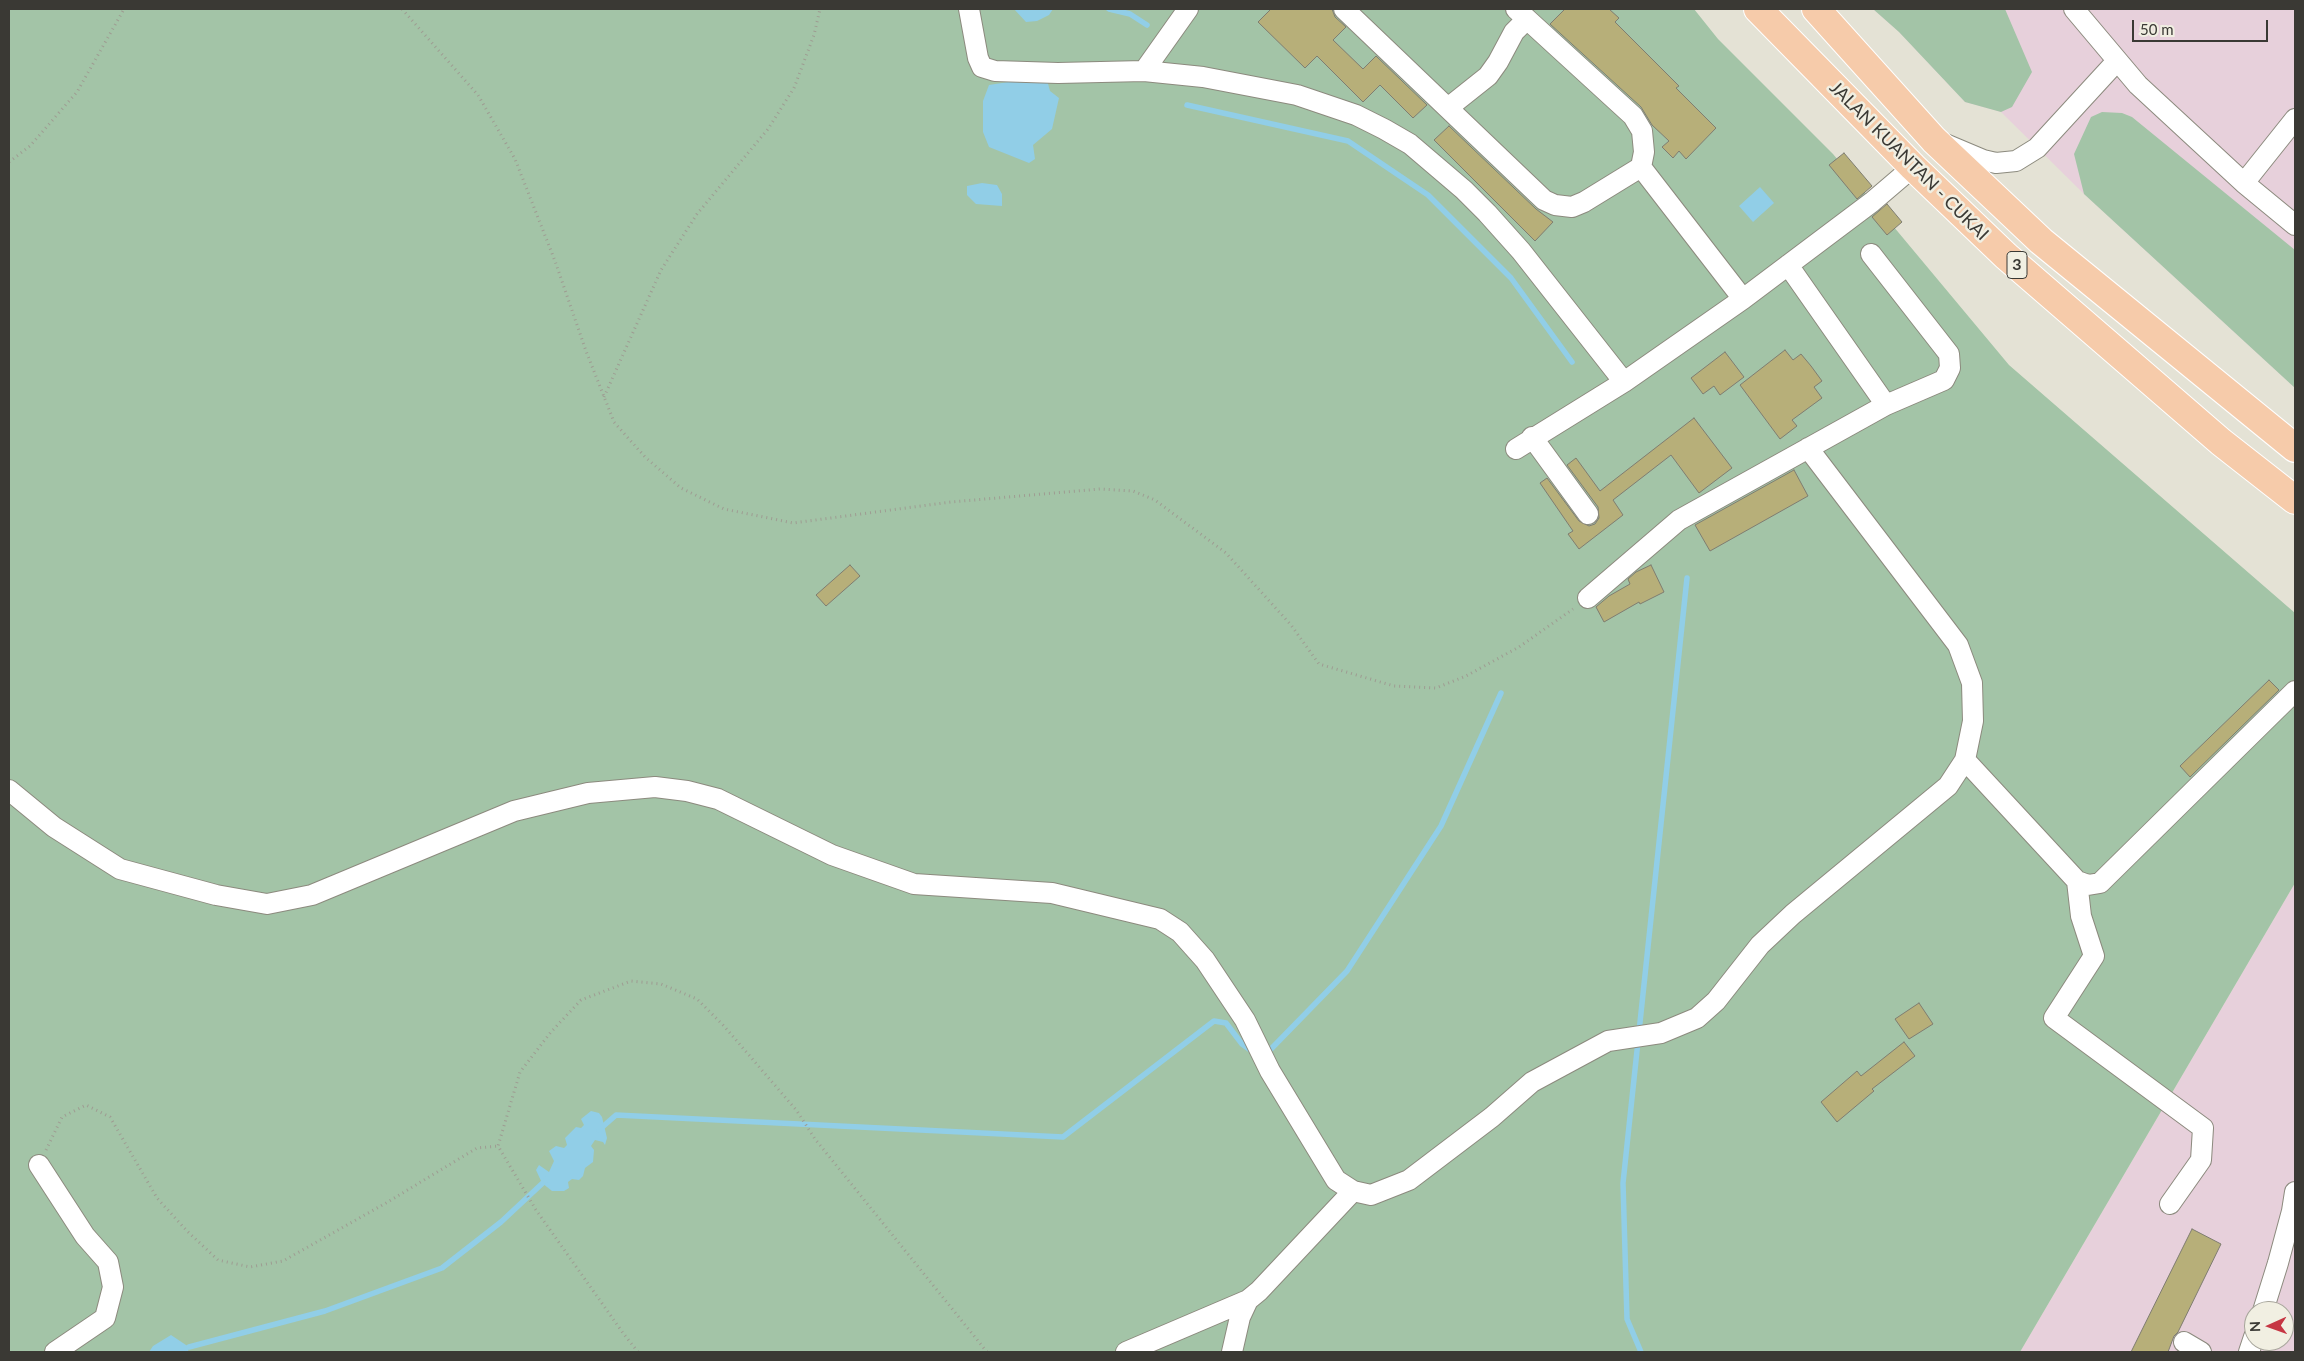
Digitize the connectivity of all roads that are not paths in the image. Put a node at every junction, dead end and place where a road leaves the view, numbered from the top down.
1 (969, 9) edge
2 (1188, 9) edge
3 (1344, 9) edge
4 (1758, 9) edge
5 (1816, 9) edge
6 (2074, 9) edge
7 (1521, 14) edge
8 (2116, 62) junction
9 (1144, 71) junction
10 (1449, 107) junction
11 (2295, 119) edge
12 (1934, 140) junction
13 (1641, 166) junction
14 (1913, 167) junction
15 (2244, 183) junction
16 (2295, 225) edge
17 (1871, 254) dead end
18 (1788, 265) junction
19 (1743, 299) junction
20 (1624, 382) junction
21 (1886, 405) junction
22 (1532, 437) junction
23 (1808, 448) junction
24 (2295, 448) edge
25 (1516, 449) dead end
26 (2295, 500) edge
27 (1588, 514) dead end
28 (1588, 598) road end
29 (2295, 691) edge
30 (1965, 760) junction
31 (9, 790) edge
32 (2077, 880) junction
33 (39, 1165) road end
34 (1353, 1191) junction
35 (2170, 1204) dead end
36 (2294, 1206) edge
37 (1248, 1300) junction
38 (2265, 1301) edge
39 (55, 1352) edge
40 (1126, 1352) edge
41 (1232, 1352) edge

1 - 9 street
2 - 9 street
3 - 10 street
4 - 14 highway, JALAN KUANTAN - CUKAI / 3
5 - 12 highway, JALAN KUANTAN - CUKAI / 3
6 - 8 street
7 - 10 street
7 - 13 street
8 - 12 street
8 - 15 street
9 - 20 street
10 - 13 street
11 - 15 street
12 - 24 highway, JALAN KUANTAN - CUKAI / 3
13 - 19 street
14 - 18 street
14 - 26 highway, JALAN KUANTAN - CUKAI / 3
15 - 16 street
17 - 21 street
18 - 19 street
18 - 21 street
19 - 20 street
20 - 22 street
21 - 23 street
22 - 25 street
22 - 27 street
23 - 28 street
23 - 30 street
29 - 32 street
30 - 32 street
30 - 34 street
31 - 34 street
32 - 35 street
33 - 39 street
34 - 37 street
36 - 38 street
37 - 40 street
37 - 41 street

